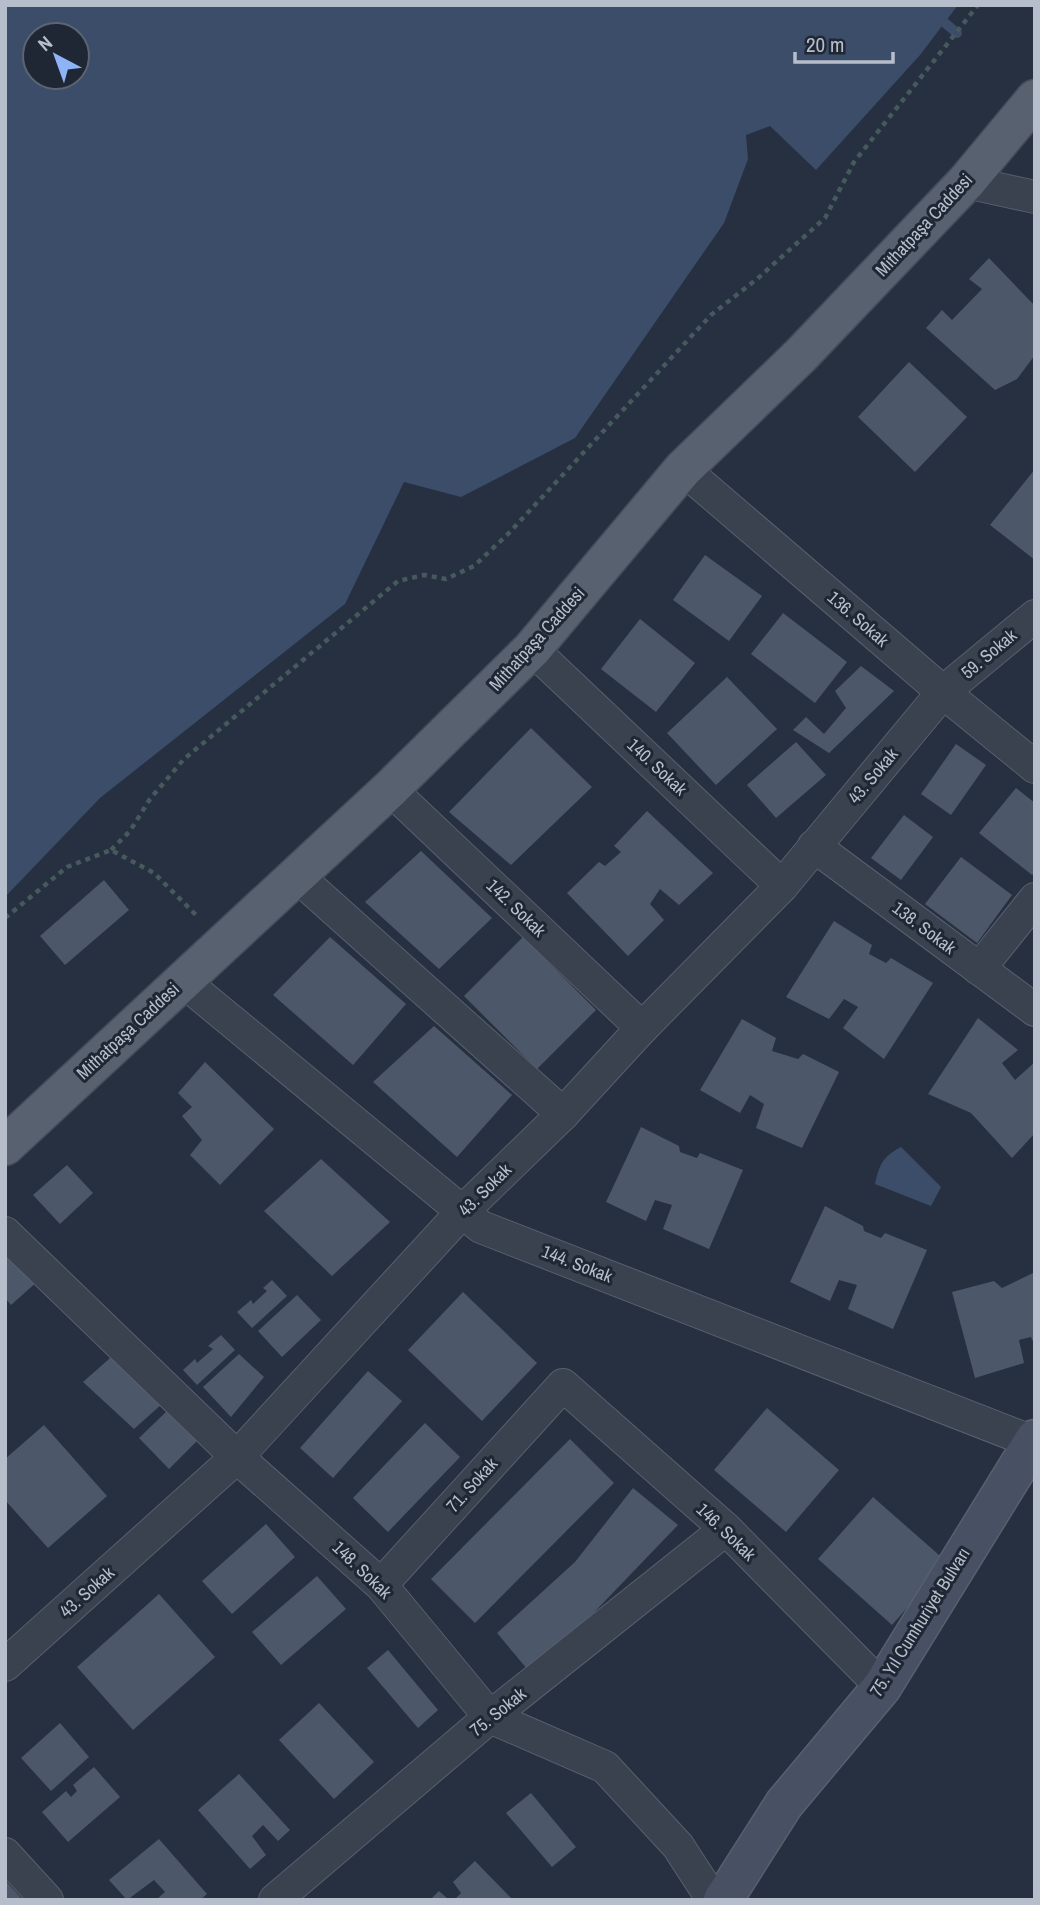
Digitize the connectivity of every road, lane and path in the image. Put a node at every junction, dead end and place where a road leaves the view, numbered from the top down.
1 (978, 5) edge
2 (1035, 99) edge
3 (966, 182) junction
4 (1035, 197) edge
5 (683, 468) junction
6 (1035, 616) edge
7 (532, 649) junction
8 (943, 692) junction
9 (1035, 767) edge
10 (390, 789) junction
11 (814, 846) junction
12 (111, 850) junction
13 (297, 876) junction
14 (782, 886) junction
15 (1035, 899) edge
16 (5, 918) edge
17 (224, 943) junction
18 (979, 969) junction
19 (183, 981) junction
20 (1035, 1010) edge
21 (642, 1028) junction
22 (563, 1114) junction
23 (5, 1146) edge
24 (463, 1211) junction
25 (5, 1233) edge
26 (564, 1385) joint
27 (1034, 1441) edge
28 (237, 1457) junction
29 (726, 1529) junction
30 (382, 1585) junction
31 (5, 1665) edge
32 (881, 1687) junction
33 (490, 1717) junction
34 (5, 1854) edge
35 (47, 1900) edge
36 (275, 1900) edge
37 (713, 1900) edge
38 (723, 1900) edge

1 - 12 path
2 - 3 main road, Mithatpaşa Caddesi
3 - 4 street
3 - 5 main road, Mithatpaşa Caddesi
5 - 7 main road, Mithatpaşa Caddesi
5 - 8 street, 136. Sokak
6 - 8 street, 59. Sokak
7 - 10 main road, Mithatpaşa Caddesi
7 - 14 street, 140. Sokak
8 - 9 street, 136. Sokak
8 - 11 street, 43. Sokak
10 - 13 main road, Mithatpaşa Caddesi
10 - 21 street, 142. Sokak
11 - 14 street, 43. Sokak
11 - 18 street, 138. Sokak
12 - 16 path
12 - 17 path
13 - 17 main road, Mithatpaşa Caddesi
13 - 22 street
14 - 21 street, 43. Sokak
15 - 18 street
17 - 19 main road, Mithatpaşa Caddesi
18 - 20 street, 138. Sokak
19 - 23 main road, Mithatpaşa Caddesi
19 - 24 street, 144. Sokak
21 - 22 street, 43. Sokak
22 - 24 street, 43. Sokak
24 - 27 street, 144. Sokak
24 - 28 street, 43. Sokak
25 - 28 street, 148. Sokak
26 - 29 street, 146. Sokak
26 - 30 street, 71. Sokak
27 - 32 street, 75. Yıl Cumhuriyet Bulvarı
28 - 30 street, 148. Sokak
28 - 31 street, 43. Sokak
29 - 32 street, 146. Sokak
29 - 33 street, 75. Sokak
30 - 33 street, 148. Sokak
32 - 38 street, 75. Yıl Cumhuriyet Bulvarı
33 - 36 street, 75. Sokak
33 - 37 street, 148. Sokak
34 - 35 street

